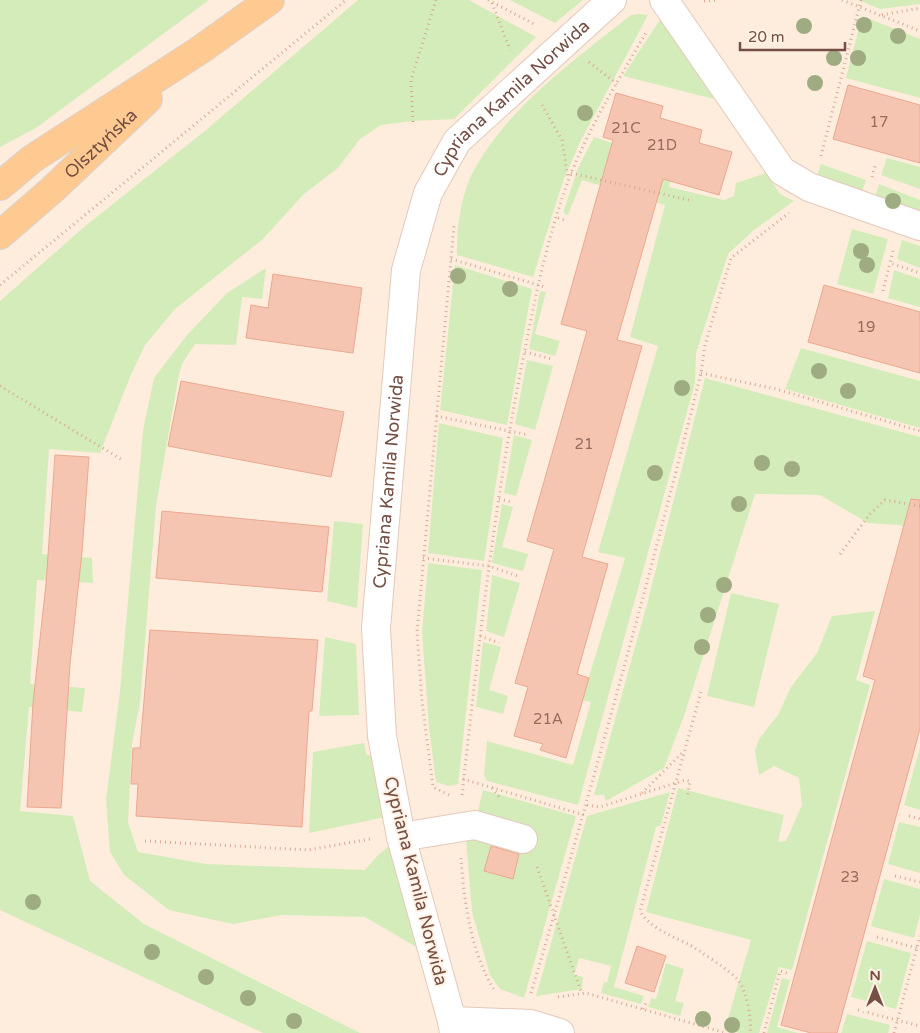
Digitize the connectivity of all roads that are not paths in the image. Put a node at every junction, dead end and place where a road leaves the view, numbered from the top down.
1 (270, 0) edge
2 (612, 0) edge
3 (664, 0) edge
4 (200, 50) junction
5 (0, 186) edge
6 (920, 226) edge
7 (0, 235) edge
8 (401, 837) junction
9 (523, 839) dead end
10 (453, 1027) edge
11 (560, 1033) edge

1 - 4 main road, Olsztyńska
2 - 8 street, Cypriana Kamila Norwida
3 - 6 street
4 - 5 main road, Olsztyńska
4 - 7 main road, Olsztyńska
8 - 9 street
8 - 10 street, Cypriana Kamila Norwida
10 - 11 street

